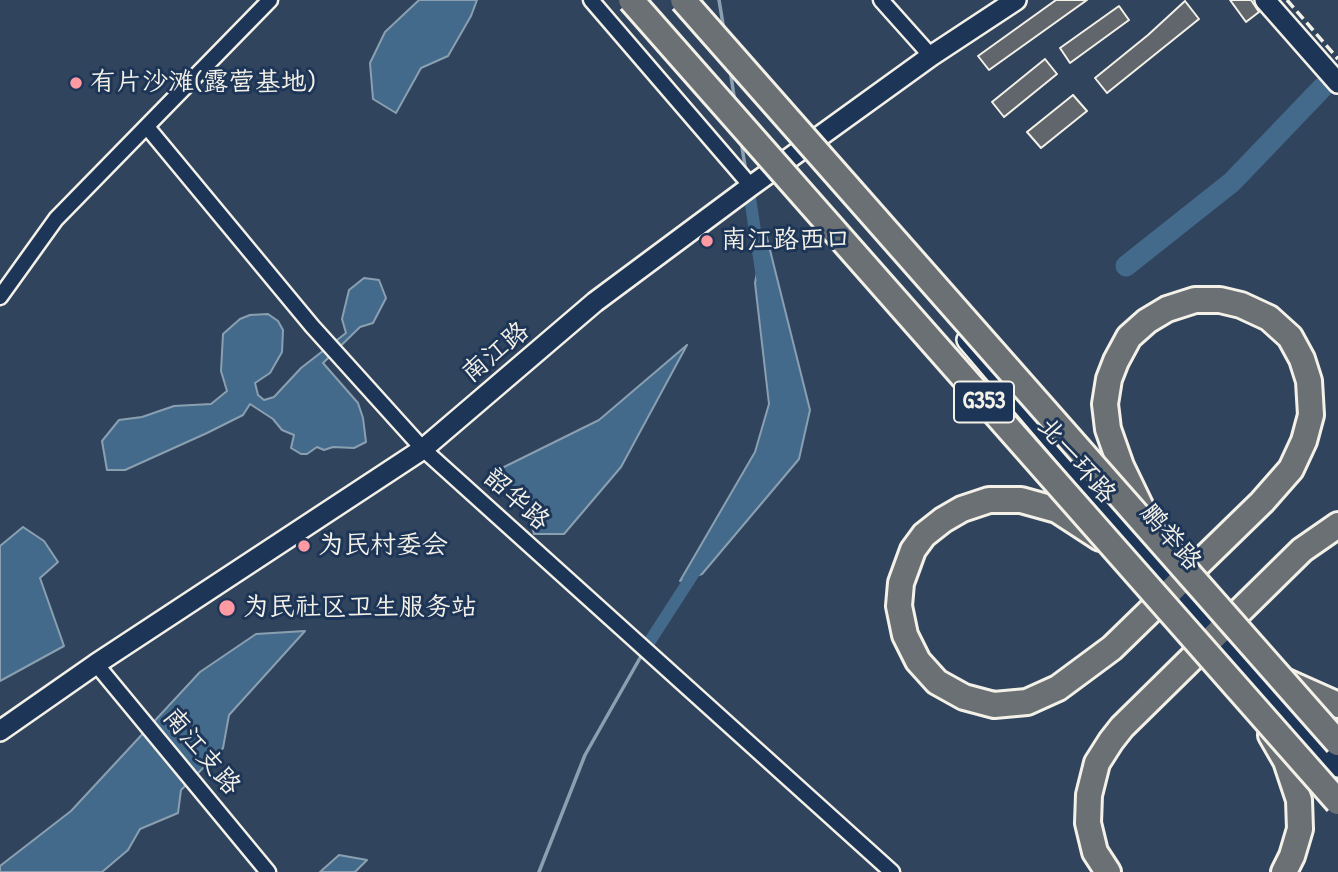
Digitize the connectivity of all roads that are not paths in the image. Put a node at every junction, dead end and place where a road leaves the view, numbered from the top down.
1 (271, 0) edge
2 (591, 0) edge
3 (631, 0) edge
4 (683, 0) edge
5 (881, 0) edge
6 (1016, 0) edge
7 (1265, 0) edge
8 (931, 56) junction
9 (1338, 83) edge
10 (147, 127) junction
11 (803, 148) junction
12 (751, 186) junction
13 (0, 297) edge
14 (423, 449) junction
15 (1338, 525) edge
16 (1154, 534) junction
17 (1110, 545) junction
18 (1176, 586) junction
19 (1218, 634) junction
20 (96, 664) junction
21 (1282, 680) junction
22 (1338, 705) edge
23 (1254, 708) junction
24 (0, 731) edge
25 (1338, 743) edge
26 (1338, 767) edge
27 (1338, 802) edge
28 (268, 872) edge
29 (892, 872) edge
30 (1108, 872) edge
31 (1284, 872) edge

1 - 10 street
2 - 12 street
3 - 17 highway, 北一环路 / G353, bridge
4 - 16 highway, 北一环路 / G353, bridge
5 - 8 street
6 - 8 main road, 南江路
7 - 9 main road
8 - 11 main road, 南江路
10 - 13 street
10 - 14 street, 韶华路
11 - 12 main road, 南江路
11 - 18 main road, 鹏举路
12 - 14 main road, 南江路
14 - 20 main road, 南江路
14 - 29 street, 韶华路
15 - 19 highway
16 - 18 highway, bridge
16 - 21 highway, 北一环路 / G353, bridge
17 - 18 highway
17 - 23 highway, 北一环路 / G353, bridge
18 - 19 main road, 鹏举路
19 - 26 main road, 鹏举路
19 - 30 highway
20 - 24 main road, 南江路
20 - 28 street, 南江支路
21 - 22 highway
21 - 25 highway, 北一环路 / G353, bridge
23 - 27 highway, 北一环路 / G353, bridge
23 - 31 highway, bridge

